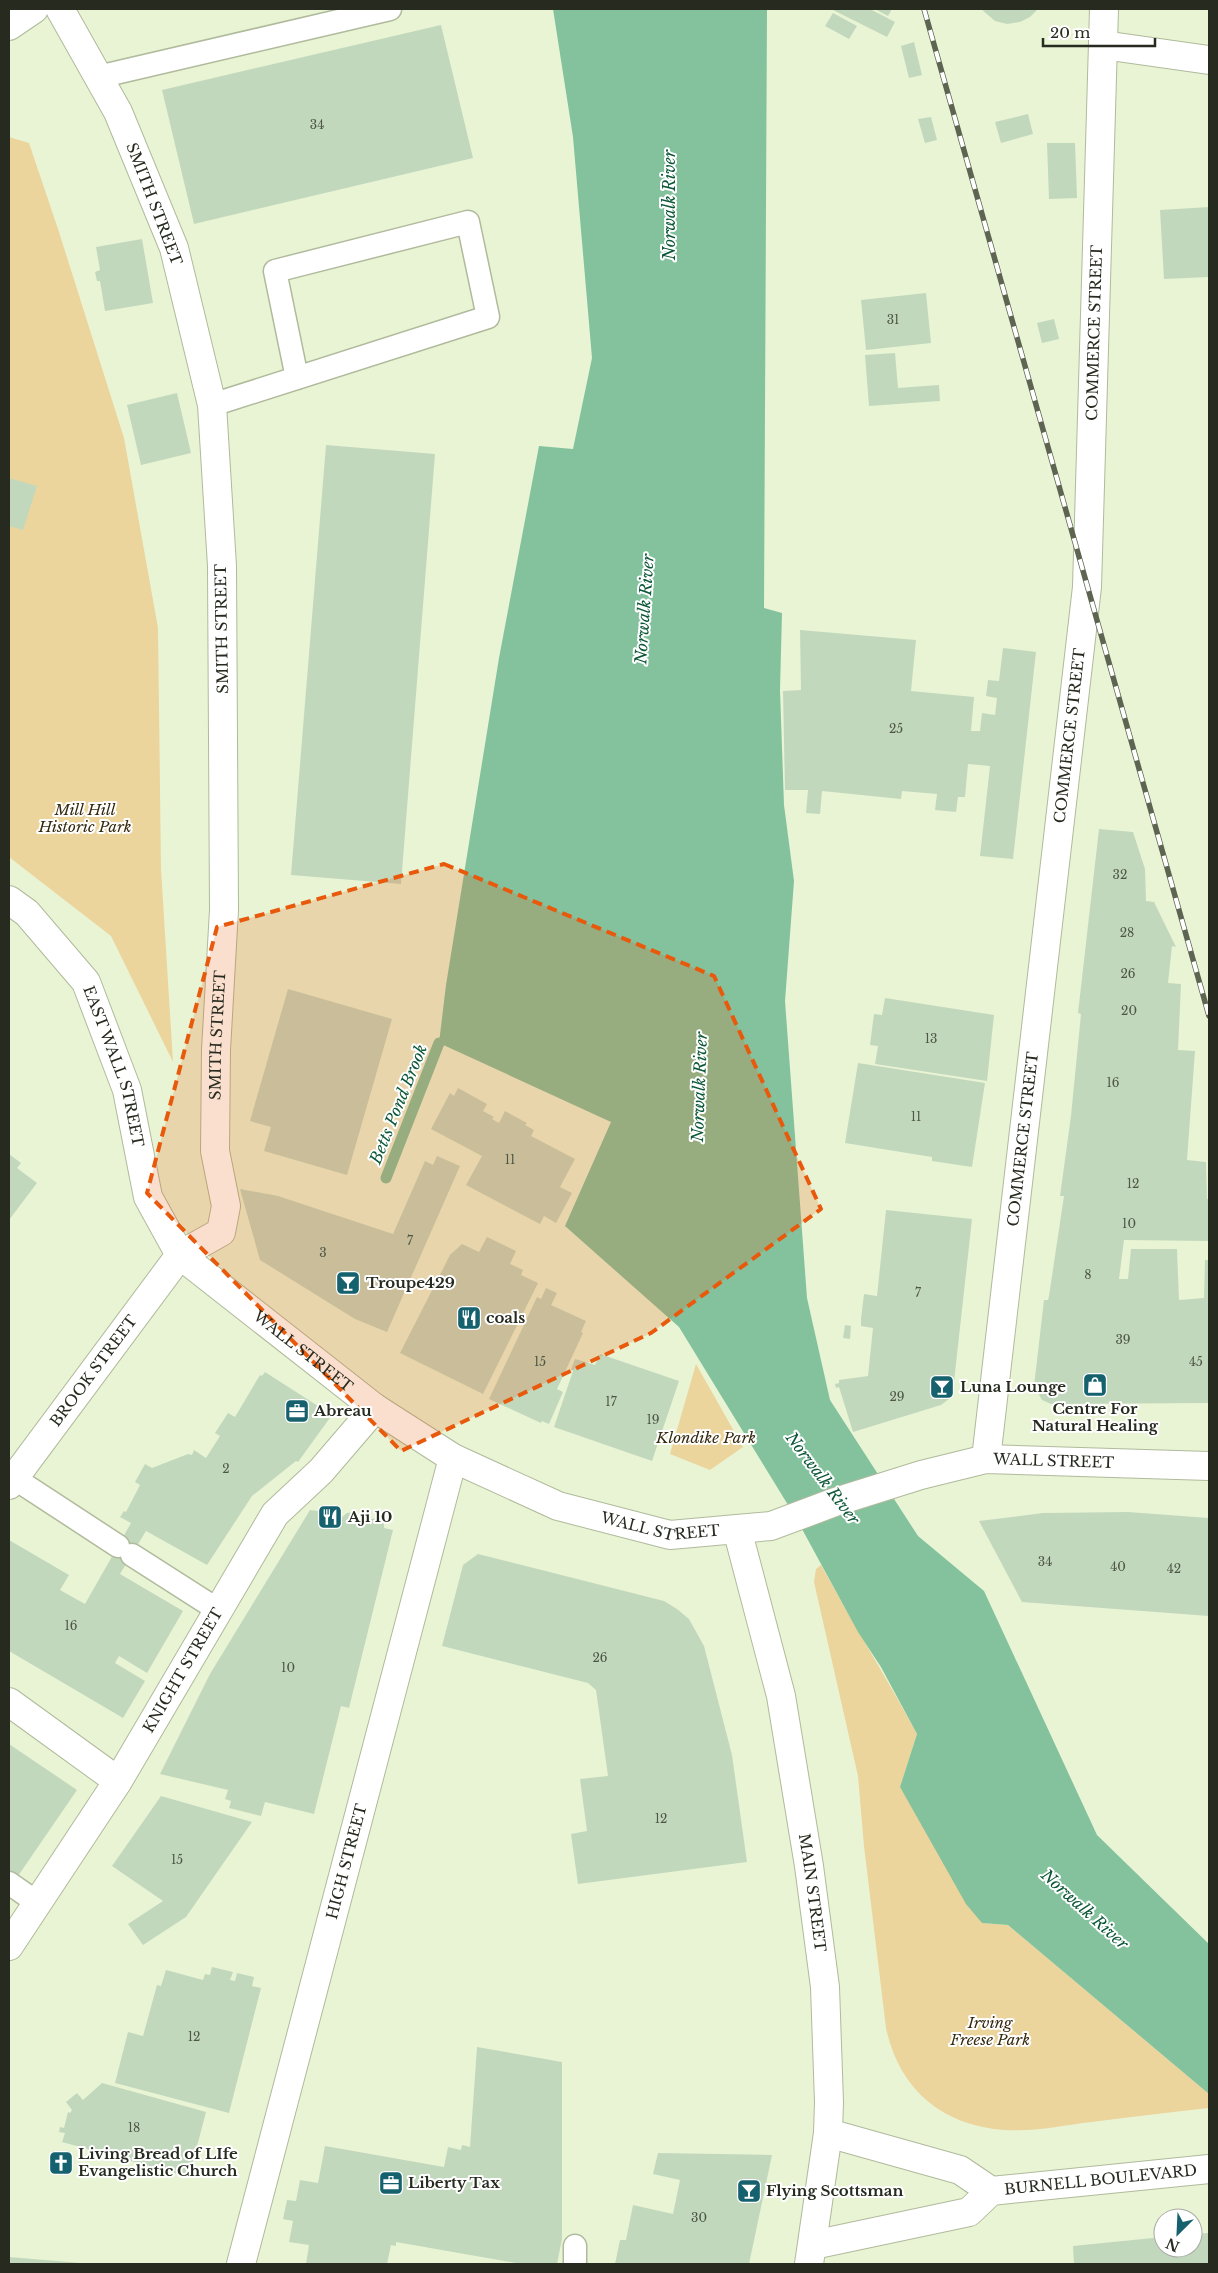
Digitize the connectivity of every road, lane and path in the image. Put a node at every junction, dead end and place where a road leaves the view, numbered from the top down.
1 (34, 9) edge
2 (60, 9) edge
3 (390, 9) edge
4 (1104, 9) edge
5 (9, 26) edge
6 (1103, 45) junction
7 (1209, 60) edge
8 (98, 77) junction
9 (297, 378) junction
10 (212, 404) junction
11 (9, 900) edge
12 (180, 1255) junction
13 (375, 1408) junction
14 (453, 1458) junction
15 (986, 1459) junction
16 (1209, 1466) edge
17 (11, 1482) edge
18 (737, 1529) junction
19 (218, 1610) junction
20 (9, 1702) edge
21 (118, 1781) junction
22 (9, 1883) edge
23 (39, 1904) junction
24 (9, 1946) edge
25 (828, 2133) junction
26 (1201, 2170) edge
27 (991, 2191) junction
28 (811, 2254) edge
29 (241, 2264) edge

1 - 5 street
2 - 8 street, SMITH STREET
3 - 8 lane
4 - 6 street, COMMERCE STREET
6 - 7 street
6 - 15 street, COMMERCE STREET
8 - 10 street, SMITH STREET
9 - 9 lane
9 - 10 lane
10 - 12 street, SMITH STREET
11 - 12 street, EAST WALL STREET
12 - 13 street, WALL STREET
12 - 17 street, BROOK STREET
13 - 14 street, WALL STREET
13 - 19 street, KNIGHT STREET
14 - 18 street, WALL STREET
14 - 29 street, HIGH STREET
15 - 16 street, WALL STREET
15 - 18 street, WALL STREET
17 - 19 lane
18 - 25 street, MAIN STREET
19 - 21 street, KNIGHT STREET
20 - 21 street
21 - 23 street, KNIGHT STREET
22 - 23 lane
23 - 24 street, KNIGHT STREET
25 - 27 street, BURNELL BOULEVARD
25 - 28 street, MAIN STREET
26 - 27 street, BURNELL BOULEVARD
27 - 28 street, BURNELL BOULEVARD

